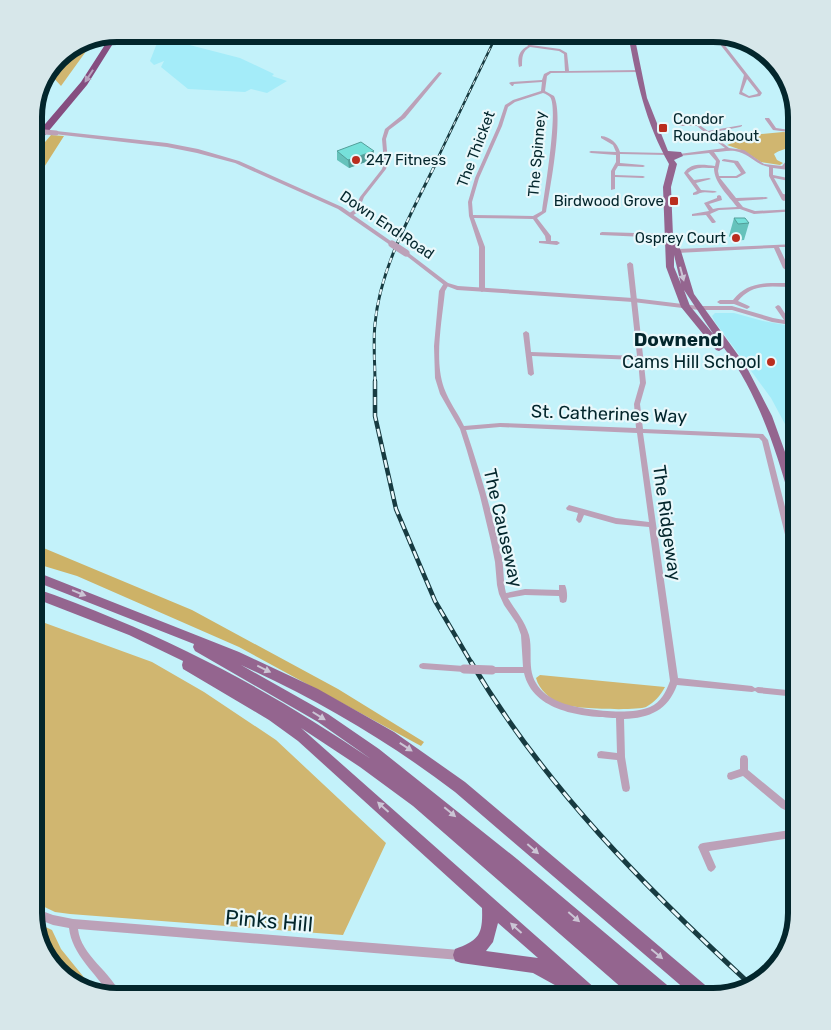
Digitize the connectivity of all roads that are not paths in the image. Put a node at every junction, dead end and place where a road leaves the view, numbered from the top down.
1 (109, 43) edge
2 (528, 43) edge
3 (633, 43) edge
4 (721, 43) edge
5 (99, 45) edge
6 (530, 46) junction
7 (520, 66) dead end
8 (567, 71) junction
9 (638, 71) junction
10 (440, 73) dead end
11 (746, 75) junction
12 (545, 81) junction
13 (506, 83) dead end
14 (543, 92) junction
15 (767, 119) dead end
16 (43, 120) edge
17 (771, 124) junction
18 (679, 125) dead end
19 (764, 125) dead end
20 (740, 127) dead end
21 (43, 131) edge
22 (788, 131) edge
23 (43, 132) edge
24 (707, 132) junction
25 (660, 133) junction
26 (603, 137) dead end
27 (712, 137) junction
28 (700, 139) dead end
29 (728, 149) junction
30 (591, 152) dead end
31 (711, 152) junction
32 (618, 154) junction
33 (667, 155) junction
34 (678, 155) junction
35 (724, 160) dead end
36 (788, 162) edge
37 (616, 164) junction
38 (643, 166) dead end
39 (771, 166) junction
40 (716, 167) junction
41 (784, 167) junction
42 (788, 168) edge
43 (672, 172) junction
44 (613, 176) junction
45 (771, 176) junction
46 (643, 177) dead end
47 (717, 177) junction
48 (709, 179) dead end
49 (788, 179) edge
50 (693, 182) junction
51 (614, 189) dead end
52 (700, 191) junction
53 (715, 192) dead end
54 (695, 194) dead end
55 (720, 196) dead end
56 (766, 198) dead end
57 (788, 198) edge
58 (734, 200) junction
59 (740, 208) junction
60 (783, 210) junction
61 (788, 210) edge
62 (709, 212) junction
63 (694, 214) dead end
64 (350, 215) junction
65 (471, 216) junction
66 (788, 216) dead end
67 (534, 218) junction
68 (714, 222) dead end
69 (602, 234) dead end
70 (669, 237) junction
71 (541, 242) dead end
72 (549, 242) junction
73 (557, 243) dead end
74 (392, 244) joint
75 (788, 245) edge
76 (776, 246) junction
77 (676, 251) junction
78 (406, 253) joint
79 (630, 264) dead end
80 (786, 268) dead end
81 (446, 284) junction
82 (788, 285) edge
83 (739, 288) dead end
84 (482, 290) junction
85 (746, 291) junction
86 (633, 300) junction
87 (720, 302) dead end
88 (735, 302) junction
89 (686, 307) junction
90 (747, 307) dead end
91 (778, 307) dead end
92 (699, 308) junction
93 (788, 323) joint
94 (526, 333) dead end
95 (529, 354) junction
96 (640, 358) junction
97 (531, 374) dead end
98 (755, 392) junction
99 (462, 428) junction
100 (640, 430) junction
101 (788, 473) edge
102 (569, 508) dead end
103 (582, 512) junction
104 (580, 520) dead end
105 (652, 524) junction
106 (788, 531) edge
107 (43, 579) edge
108 (562, 593) dead end
109 (504, 596) junction
110 (43, 597) edge
111 (155, 623) junction
112 (144, 638) junction
113 (423, 666) dead end
114 (527, 670) junction
115 (674, 681) junction
116 (788, 693) edge
117 (620, 715) junction
118 (601, 755) dead end
119 (621, 757) junction
120 (744, 759) dead end
121 (744, 772) junction
122 (731, 776) dead end
123 (626, 788) dead end
124 (788, 807) edge
125 (788, 834) edge
126 (711, 867) dead end
127 (490, 905) junction
128 (43, 916) edge
129 (74, 924) junction
130 (461, 955) junction
131 (628, 973) junction
132 (112, 987) edge
133 (574, 988) edge
134 (582, 988) edge
135 (638, 988) edge
136 (653, 988) edge
137 (696, 988) edge

1 -> 23 highway
2 - 6 street
3 - 9 main road
4 - 11 street
5 - 16 highway
6 - 7 street
6 - 8 street
8 - 9 street
8 - 12 street
9 - 25 main road
10 - 64 street
11 - 11 street
12 - 13 street
12 - 14 street
14 - 65 street, The Thicket
14 - 67 street, The Spinney
15 - 17 street
17 - 19 street
17 - 22 street
18 - 24 street
20 - 24 street
21 - 64 street, Down End Road, bridge
24 - 27 street
25 - 33 main road
25 - 34 main road
26 - 32 street
27 - 28 street
27 - 29 street
29 - 31 street
29 - 39 street
30 - 32 street
31 - 34 street
31 - 40 street
32 - 33 street
32 - 37 street
33 - 34 main road
33 - 43 main road
34 - 43 main road
35 - 47 street
36 - 41 street
37 - 38 street
37 - 44 street
39 - 41 street
39 - 45 street
40 - 47 street
40 - 50 street
41 - 42 street
43 - 70 main road
44 - 46 street
44 - 51 street
45 - 49 street
45 - 57 street
47 - 58 street
48 - 50 street
50 - 52 street
52 - 53 street
52 - 54 street
55 - 62 street
56 - 58 street
58 - 59 street
59 - 60 street
59 - 62 street
60 - 61 street
60 - 66 street
62 - 63 street
62 - 68 street
64 - 74 street, Down End Road
65 - 67 street, The Spinney
65 - 84 street, The Thicket
67 - 72 street, The Spinney
69 - 70 street
70 - 77 main road
70 - 89 main road
71 - 72 street
72 - 73 street
74 - 78 street, Down End Road, bridge
75 - 76 street
76 - 77 street
76 - 80 street
77 -> 92 main road
78 - 81 street, Down End Road
79 - 86 street, The Ridgeway
81 - 84 street, Down End Road
81 - 99 street, The Causeway
82 - 85 street
83 - 85 street
84 - 86 street, Down End Road
85 - 88 street
86 - 89 street, Down End Road
86 - 96 street, The Ridgeway
87 - 88 street
88 - 90 street
89 - 92 street, Down End Road
89 - 98 main road
91 - 93 street
92 - 93 street
92 - 98 main road
94 - 95 street
95 - 96 street
95 - 97 street
96 - 100 street, The Ridgeway
98 - 101 main road
99 - 100 street, St. Catherines Way
99 - 109 street, The Causeway
100 - 105 street, The Ridgeway
100 - 106 street, St. Catherines Way
102 - 103 street
103 - 104 street
103 - 105 street
105 - 115 street, The Ridgeway
107 -> 111 main road
108 - 109 street
109 - 114 street, The Causeway
110 - 112 main road
111 -> 131 main road
111 -> 137 main road
127 -> 112 main road
112 - 131 main road
113 - 114 street, bridge
114 - 117 street, The Causeway
115 - 116 street
115 - 117 street
117 - 119 street
118 - 119 street
119 - 123 street
120 - 121 street
121 - 122 street
121 - 124 street
125 - 126 street
127 - 130 main road
134 -> 127 main road
128 - 129 street, Pinks Hill
129 - 130 street, Pinks Hill
129 - 132 street
130 - 133 main road
131 - 135 main road
131 - 136 main road

